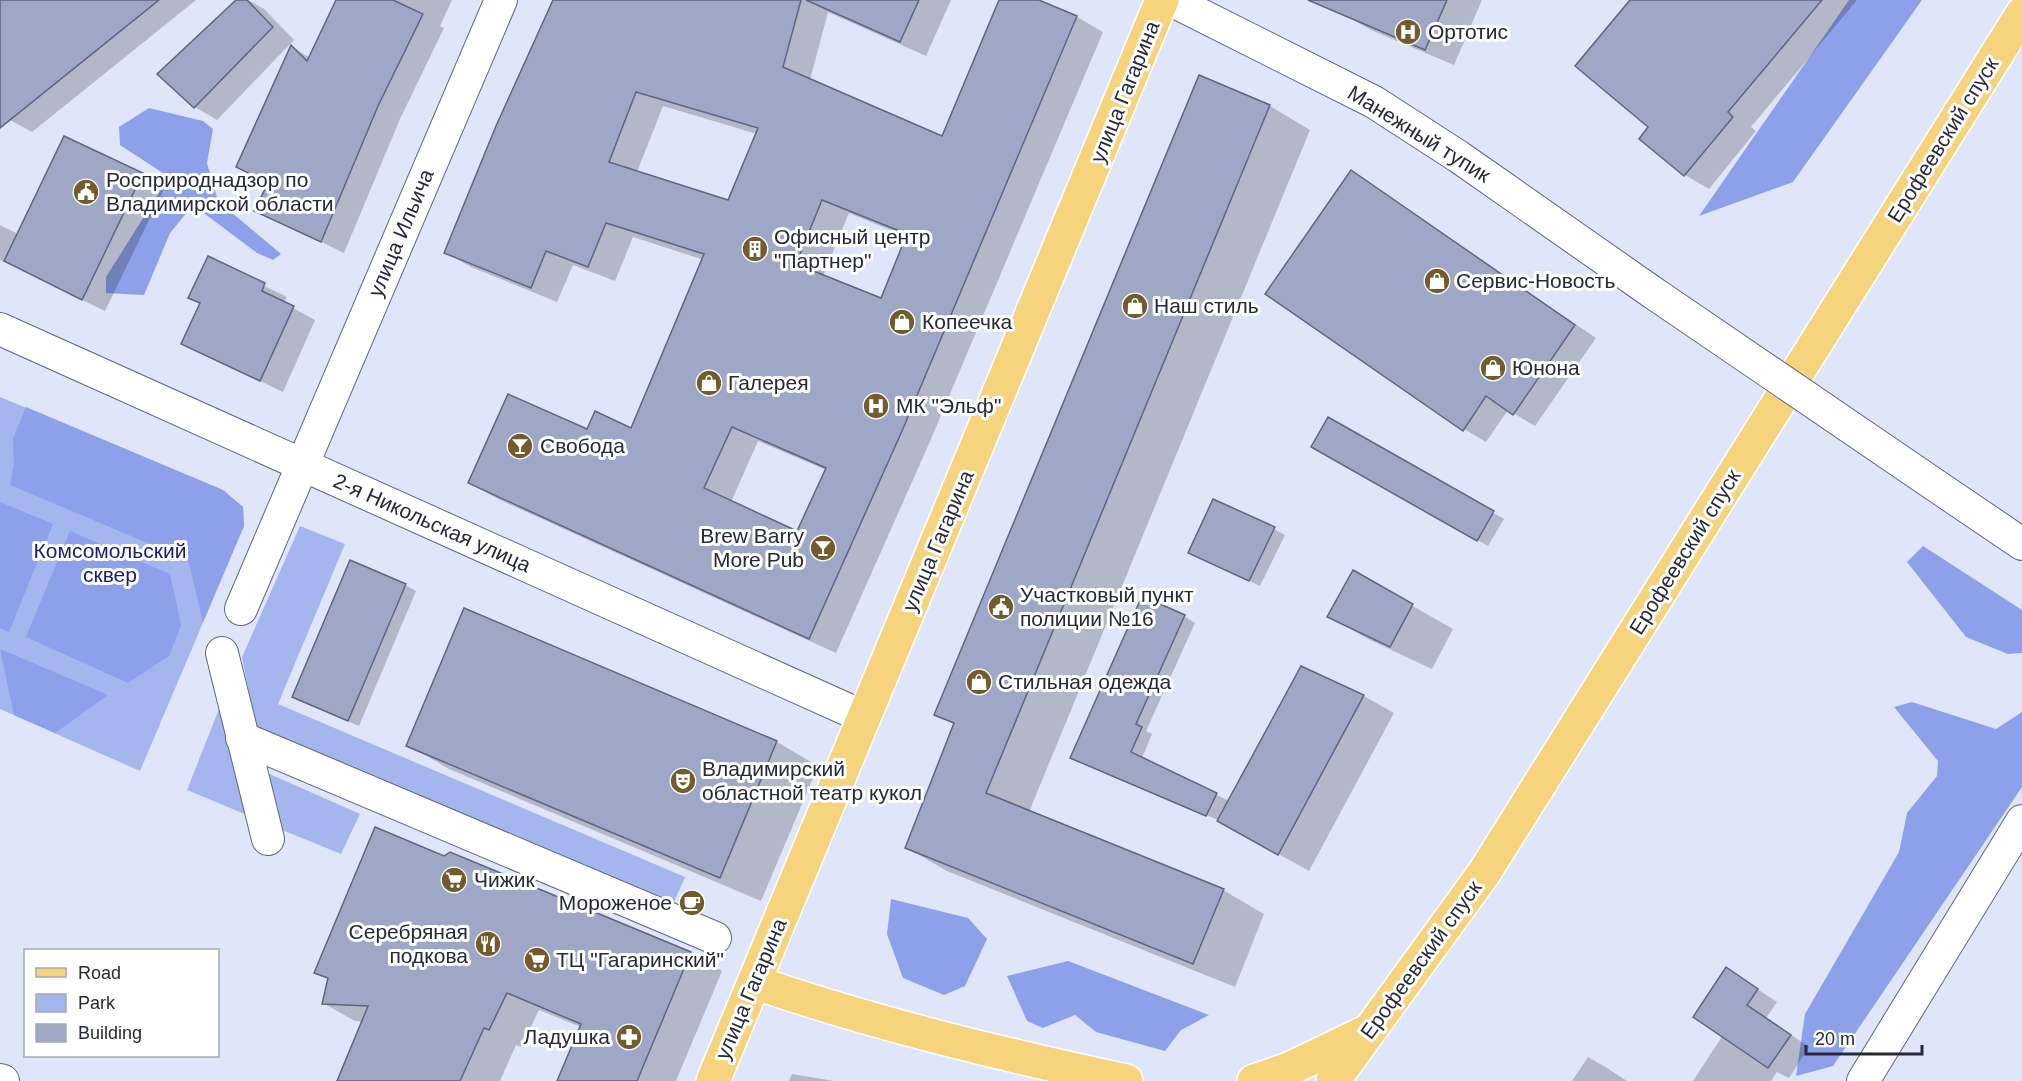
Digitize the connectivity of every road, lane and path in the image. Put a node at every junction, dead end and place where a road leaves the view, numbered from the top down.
1 (501, 0) edge
2 (1162, 0) edge
3 (1171, 0) edge
4 (2022, 14) edge
5 (0, 329) edge
6 (301, 465) junction
7 (2022, 544) edge
8 (241, 609) dead end
9 (222, 653) dead end
10 (864, 717) junction
11 (242, 738) junction
12 (2022, 821) edge
13 (268, 839) dead end
14 (716, 938) dead end
15 (754, 982) junction
16 (1372, 1029) junction
17 (1046, 1064) junction
18 (713, 1081) edge
19 (1075, 1081) edge
20 (1126, 1081) edge
21 (1254, 1081) edge
22 (1333, 1081) edge
23 (1863, 1081) edge

1 - 6 street, улица Ильича
2 - 10 main road, улица Гагарина
3 - 7 street, Манежный тупик, bridge
4 - 16 main road, Ерофеевский спуск
5 - 6 street, 2-я Никольская улица
6 - 8 street, улица Ильича
6 - 10 street, 2-я Никольская улица
9 - 11 street
10 - 15 main road, улица Гагарина
11 - 13 street
11 - 14 street
12 - 23 street
15 - 17 main road
15 - 18 main road, улица Гагарина
16 - 21 main road
16 - 22 main road, Ерофеевский спуск
17 - 19 main road
17 - 20 main road

